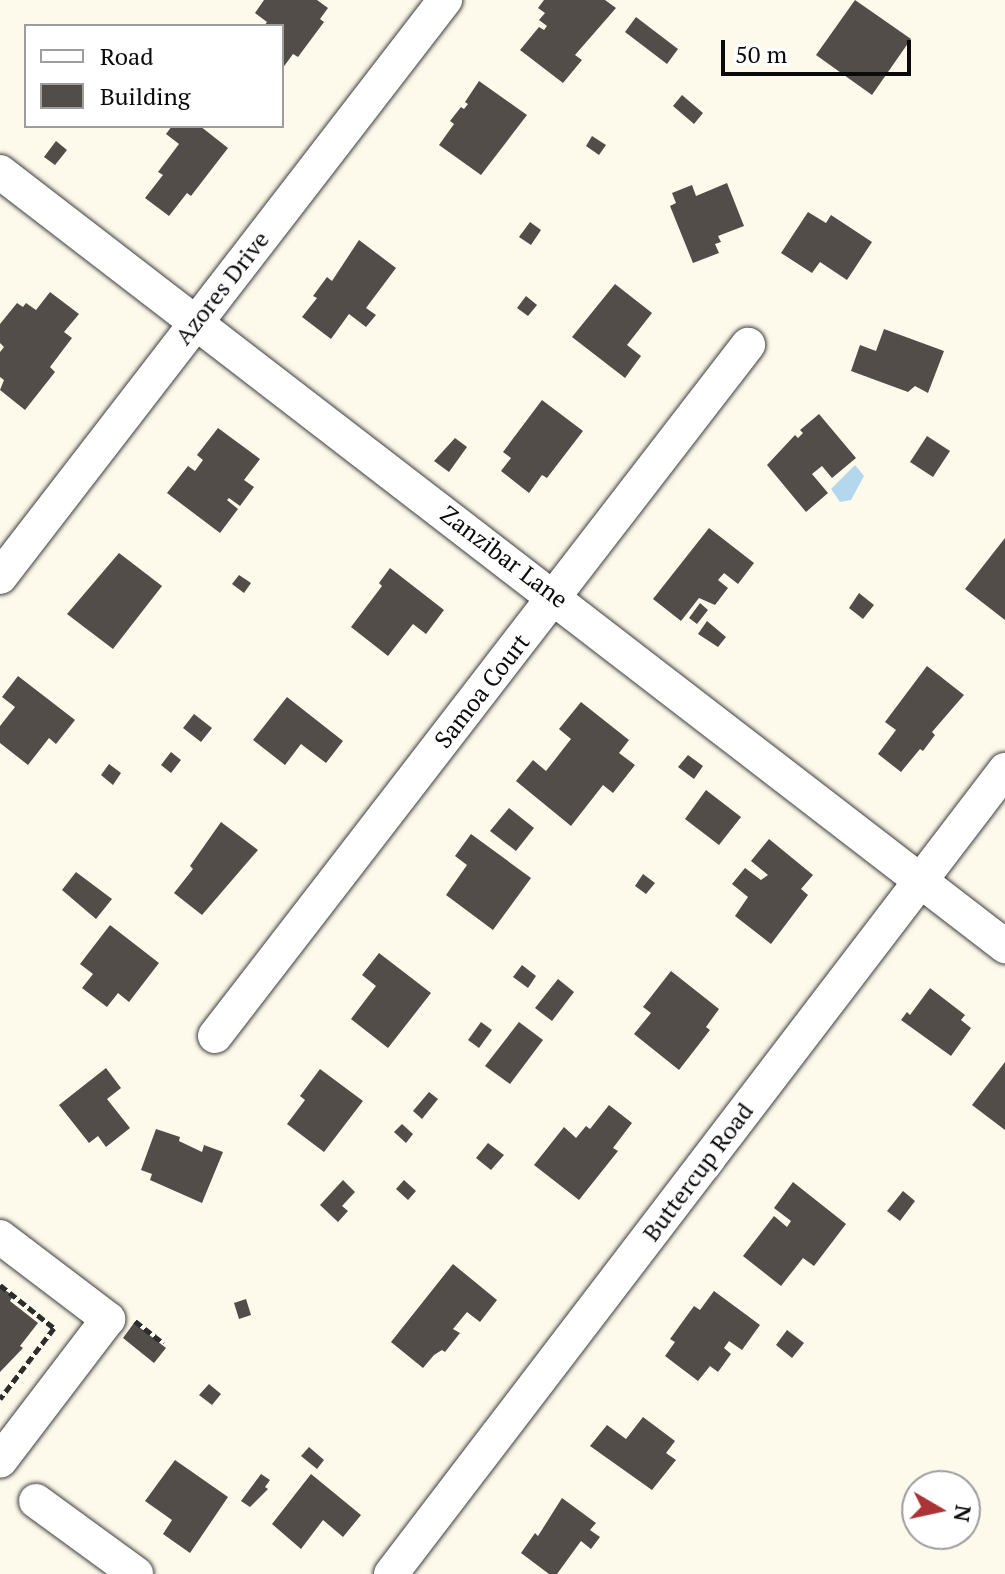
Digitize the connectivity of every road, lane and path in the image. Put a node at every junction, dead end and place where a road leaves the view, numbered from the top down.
1 (445, 0) edge
2 (0, 172) edge
3 (195, 322) junction
4 (748, 345) dead end
5 (0, 577) edge
6 (556, 597) junction
7 (1005, 770) edge
8 (921, 880) junction
9 (1005, 946) edge
10 (215, 1036) dead end
11 (0, 1237) edge
12 (0, 1285) edge
13 (127, 1315) dead end
14 (163, 1343) dead end
15 (0, 1399) edge
16 (0, 1461) edge
17 (36, 1501) dead end
18 (136, 1574) edge
19 (391, 1574) edge

1 - 3 street, Azores Drive
2 - 3 street, Zanzibar Lane
3 - 5 street, Azores Drive
3 - 6 street, Zanzibar Lane
4 - 6 street, Samoa Court
6 - 8 street, Zanzibar Lane
6 - 10 street, Samoa Court
7 - 8 street, Buttercup Road
8 - 9 street, Zanzibar Lane
8 - 19 street, Buttercup Road
11 - 16 street
12 - 15 path
13 - 14 path
17 - 18 street

